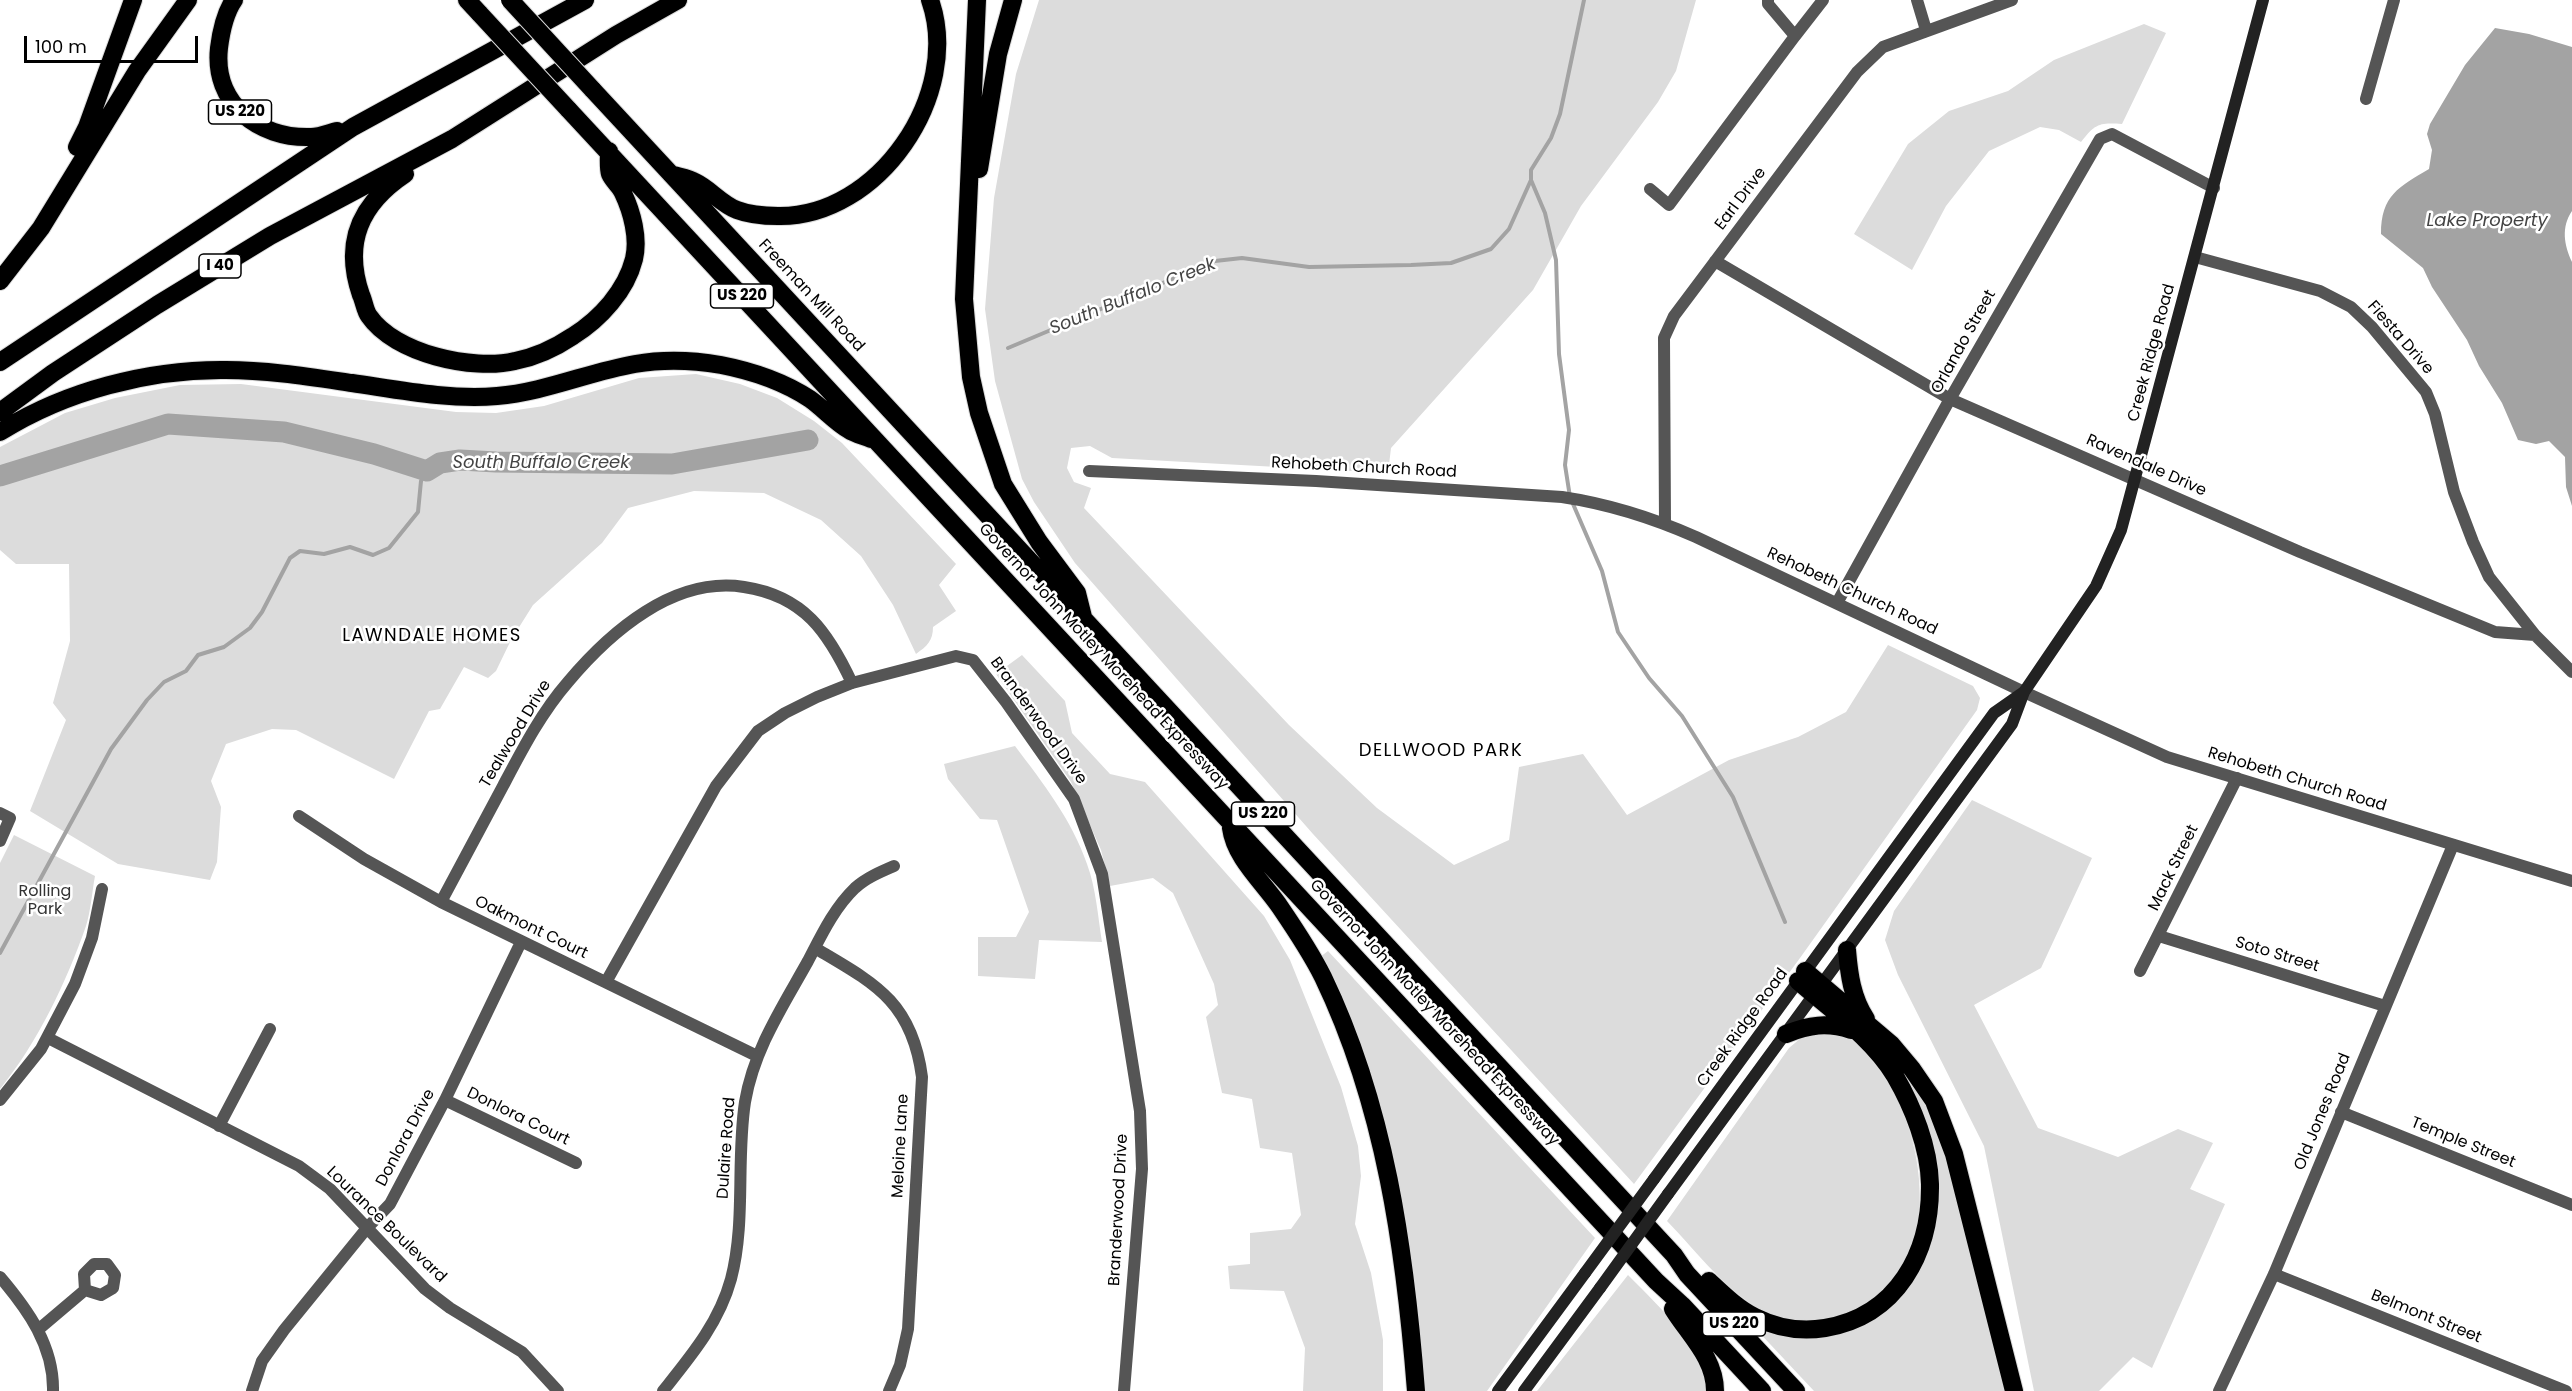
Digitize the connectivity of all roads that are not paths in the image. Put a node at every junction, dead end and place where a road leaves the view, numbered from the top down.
1 (133, 0) edge
2 (188, 0) edge
3 (234, 0) edge
4 (467, 0) edge
5 (510, 0) edge
6 (585, 0) edge
7 (678, 0) edge
8 (930, 0) edge
9 (977, 0) edge
10 (1013, 0) edge
11 (1768, 0) edge
12 (1823, 0) edge
13 (1917, 0) edge
14 (2012, 0) edge
15 (2263, 0) edge
16 (2394, 0) edge
17 (1926, 30) junction
18 (1795, 36) junction
19 (2366, 99) dead end
20 (354, 127) junction
21 (452, 139) junction
22 (609, 152) junction
23 (672, 175) junction
24 (2214, 188) junction
25 (1650, 189) dead end
26 (22, 250) junction
27 (2195, 256) junction
28 (1715, 261) junction
29 (0, 281) edge
30 (964, 298) junction
31 (0, 362) edge
32 (1950, 399) junction
33 (0, 412) edge
34 (0, 432) edge
35 (876, 440) junction
36 (1089, 471) dead end
37 (2136, 479) junction
38 (1665, 524) junction
39 (1837, 603) junction
40 (1083, 618) junction
41 (2535, 635) junction
42 (2572, 672) edge
43 (852, 683) junction
44 (2024, 692) junction
45 (2237, 778) junction
46 (5, 815) edge
47 (299, 816) dead end
48 (1230, 823) junction
49 (0, 841) edge
50 (2453, 845) junction
51 (894, 866) dead end
52 (2572, 881) edge
53 (102, 889) dead end
54 (441, 902) junction
55 (2159, 936) junction
56 (521, 942) junction
57 (815, 948) junction
58 (1847, 950) junction
59 (2140, 971) dead end
60 (1802, 976) junction
61 (606, 982) junction
62 (1818, 990) junction
63 (2385, 1006) junction
64 (270, 1029) dead end
65 (1874, 1030) junction
66 (1855, 1031) junction
67 (1786, 1034) junction
68 (48, 1038) junction
69 (757, 1056) junction
70 (445, 1100) junction
71 (0, 1101) edge
72 (2341, 1112) junction
73 (219, 1126) junction
74 (576, 1163) dead end
75 (2572, 1205) edge
76 (367, 1228) junction
77 (1674, 1255) junction
78 (2274, 1274) junction
79 (0, 1277) edge
80 (1656, 1281) junction
81 (85, 1290) dead end
82 (39, 1329) junction
83 (53, 1391) edge
84 (252, 1391) edge
85 (558, 1391) edge
86 (663, 1391) edge
87 (889, 1391) edge
88 (1124, 1391) edge
89 (1416, 1391) edge
90 (1498, 1391) edge
91 (1524, 1391) edge
92 (1715, 1391) edge
93 (1762, 1391) edge
94 (1797, 1391) edge
95 (2014, 1391) edge
96 (2219, 1391) edge
97 (2566, 1391) edge

1 - 26 highway
2 - 26 highway
3 - 20 highway, US 220
4 - 22 highway, Governor John Motley Morehead Expressway / US 220, bridge
5 - 23 highway, Freeman Mill Road, bridge
6 - 20 highway, I 40
7 - 21 highway, I 40
8 - 23 highway
9 - 30 highway
10 - 30 highway, US 220
11 - 18 street
12 - 18 street
13 - 17 street
14 - 17 street, Earl Drive
15 - 24 main road, Creek Ridge Road
16 - 19 street
17 - 28 street, Earl Drive
18 - 25 street
20 - 31 highway, I 40
21 - 22 highway
21 - 33 highway, I 40
22 - 35 highway, Governor John Motley Morehead Expressway / US 220
23 - 40 highway, Freeman Mill Road
24 - 27 main road, Creek Ridge Road
24 - 32 street, Orlando Street
26 - 29 highway
27 - 37 main road, Creek Ridge Road
27 - 41 street, Fiesta Drive
28 - 32 street, Ravendale Drive
28 - 38 street, Earl Drive
30 - 40 highway, US 220
32 - 37 street, Ravendale Drive
32 - 39 street, Orlando Street
34 - 35 highway
35 - 48 highway, Governor John Motley Morehead Expressway / US 220
36 - 38 street, Rehobeth Church Road
37 - 41 street, Ravendale Drive
37 - 44 main road, Creek Ridge Road
38 - 39 street, Rehobeth Church Road
39 - 44 street, Rehobeth Church Road
40 - 77 highway, Governor John Motley Morehead Expressway / US 220
41 - 42 street
43 - 54 street, Tealwood Drive
43 - 61 street, Branderwood Drive
43 - 88 street, Branderwood Drive
44 - 45 street, Rehobeth Church Road
44 - 58 main road, Creek Ridge Road
44 - 60 main road, Creek Ridge Road
45 - 50 street, Rehobeth Church Road
45 - 55 street, Mack Street
46 - 49 street
47 - 54 street, Oakmont Court
48 - 80 highway, Governor John Motley Morehead Expressway / US 220
48 - 89 highway
50 - 52 street, Rehobeth Church Road
50 - 63 street, Old Jones Road
51 - 57 street, Dulaire Road
53 - 68 street
54 - 56 street, Oakmont Court
55 - 59 street, Mack Street
55 - 63 street, Soto Street
56 - 61 street, Oakmont Court
56 - 70 street, Donlora Drive
57 - 69 street, Dulaire Road
57 - 87 street, Meloine Lane
58 - 62 main road, Creek Ridge Road
58 - 65 highway
60 - 62 highway
60 - 90 main road, Creek Ridge Road, bridge
61 - 69 street, Oakmont Court
62 - 65 highway
62 - 66 highway
62 - 67 main road, Creek Ridge Road
63 - 72 street, Old Jones Road
64 - 73 street
65 - 95 highway
66 - 67 highway
66 - 77 highway
67 - 91 main road, Creek Ridge Road, bridge
68 - 71 street
68 - 73 street, Lourance Boulevard
69 - 86 street, Dulaire Road
70 - 74 street, Donlora Court
70 - 76 street, Donlora Drive
72 - 75 street, Temple Street
72 - 78 street, Old Jones Road
73 - 76 street, Lourance Boulevard
76 - 84 street, Donlora Drive
76 - 85 street, Lourance Boulevard
77 - 94 highway, Governor John Motley Morehead Expressway / US 220
78 - 96 street, Old Jones Road
78 - 97 street, Belmont Street
79 - 82 street
80 - 92 highway
80 - 93 highway, Governor John Motley Morehead Expressway / US 220
81 - 82 street
82 - 83 street

